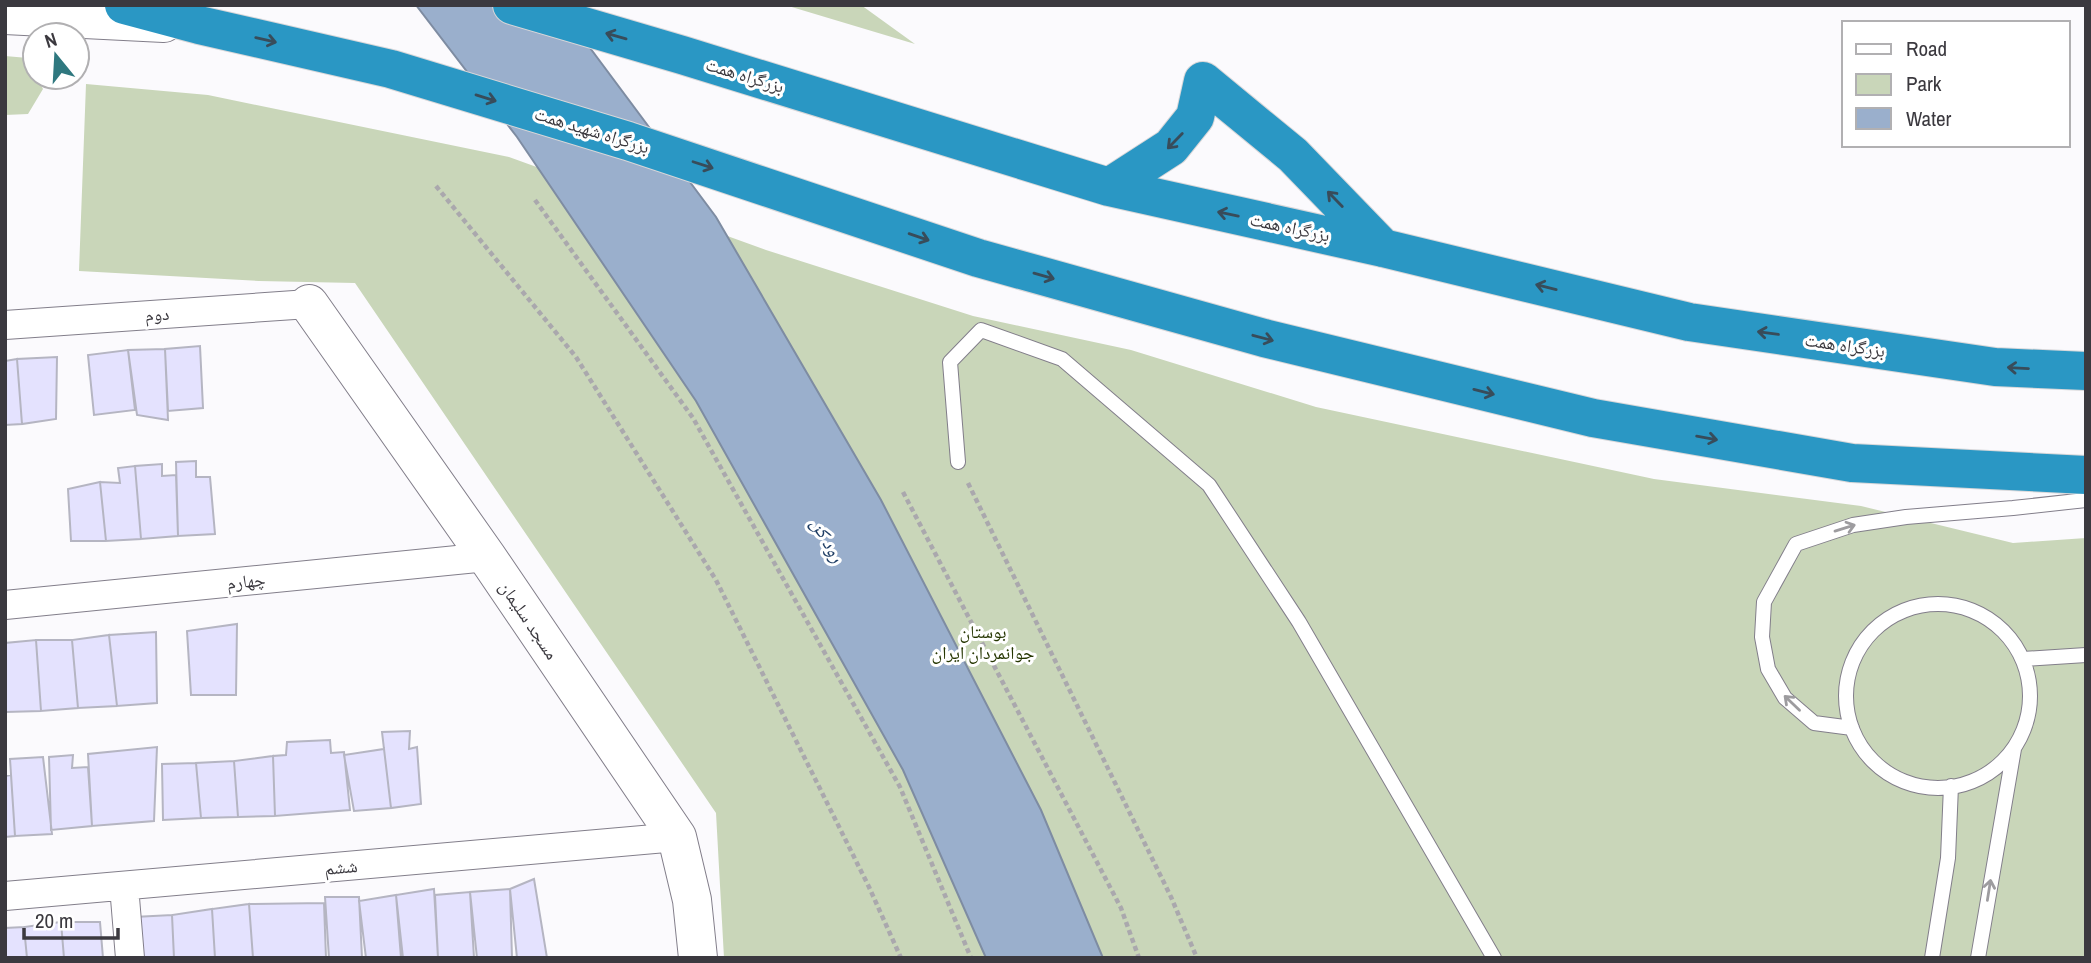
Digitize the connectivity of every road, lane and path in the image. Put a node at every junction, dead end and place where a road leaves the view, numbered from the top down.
1 (124, 5) edge
2 (512, 5) edge
3 (5, 15) edge
4 (199, 25) junction
5 (436, 186) dead end
6 (1109, 187) junction
7 (535, 200) dead end
8 (1383, 248) junction
9 (309, 303) joint
10 (5, 325) edge
11 (2086, 371) edge
12 (958, 462) joint
13 (2086, 475) edge
14 (903, 492) dead end
15 (2086, 500) edge
16 (487, 556) junction
17 (5, 605) edge
18 (2086, 655) edge
19 (2023, 659) junction
20 (1852, 728) junction
21 (2015, 747) junction
22 (1951, 786) junction
23 (677, 837) junction
24 (124, 886) junction
25 (5, 897) edge
26 (130, 958) edge
27 (698, 958) edge
28 (901, 958) edge
29 (971, 958) edge
30 (1139, 958) edge
31 (1197, 958) edge
32 (1494, 958) edge
33 (1932, 958) edge
34 (1978, 958) edge

1 - 4 highway
6 -> 2 highway, بزرگراه همت
3 - 4 street
4 -> 13 highway, بزرگراه شهید همت
5 - 28 path
8 -> 6 highway, بزرگراه همت
8 -> 6 highway
7 - 29 path
11 -> 8 highway, بزرگراه همت
9 - 10 street, دوم
9 - 16 street, مسجد سلیمان
12 - 31 path
12 - 32 lane
14 - 30 path
20 -> 15 lane
16 - 17 street, چهارم
16 - 23 street, مسجد سلیمان
18 - 19 lane
19 - 20 lane
19 - 21 lane
20 - 22 lane
21 - 22 lane
34 -> 21 lane
22 - 33 lane
23 - 24 street, ششم
23 - 27 street, مسجد سلیمان
24 - 25 street, ششم
24 - 26 street

